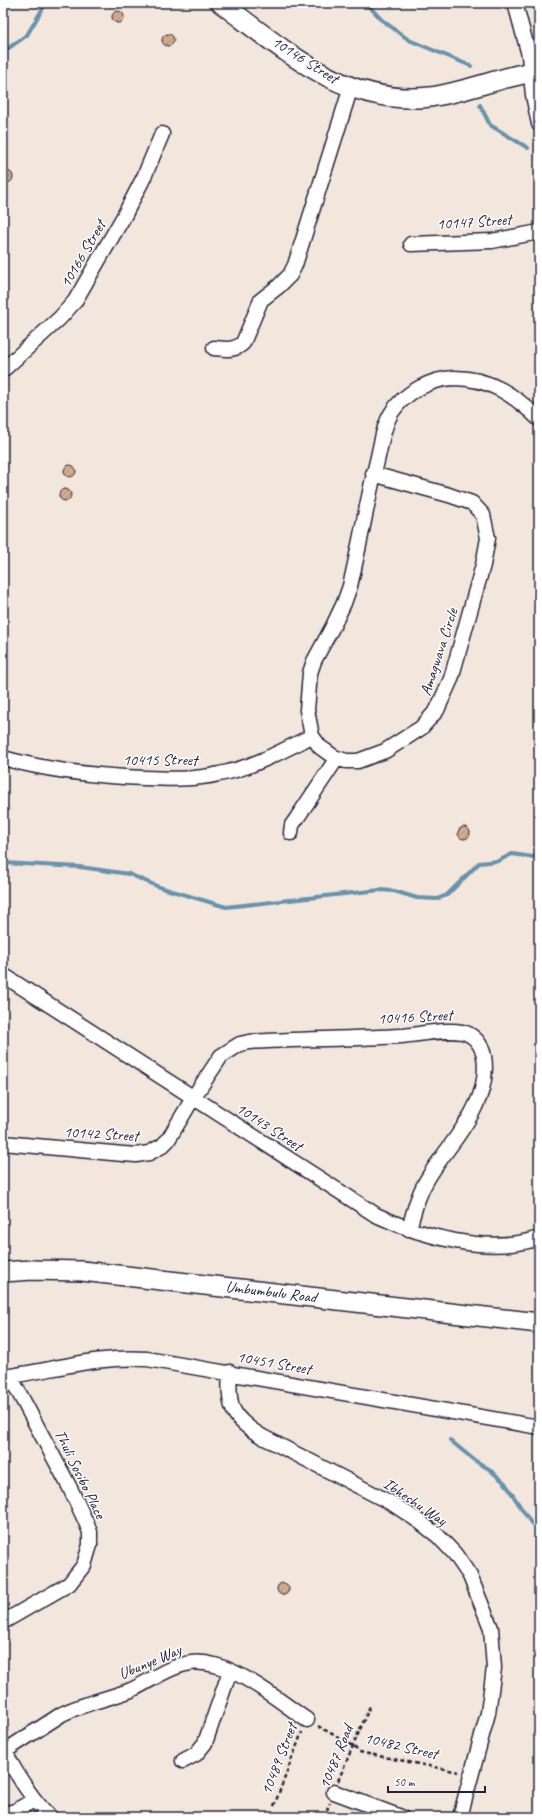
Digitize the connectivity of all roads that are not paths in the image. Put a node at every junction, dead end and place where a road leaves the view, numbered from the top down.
1 (221, 3) edge
2 (515, 3) edge
3 (535, 71) edge
4 (352, 87) junction
5 (539, 124) edge
6 (162, 134) dead end
7 (539, 232) edge
8 (411, 244) dead end
9 (214, 348) dead end
10 (3, 370) edge
11 (539, 419) edge
12 (374, 474) junction
13 (312, 736) junction
14 (3, 758) edge
15 (338, 758) junction
16 (291, 833) dead end
17 (3, 975) edge
18 (193, 1098) junction
19 (3, 1143) edge
20 (409, 1229) junction
21 (539, 1238) edge
22 (3, 1272) edge
23 (539, 1323) edge
24 (230, 1372) junction
25 (6, 1377) edge
26 (539, 1427) edge
27 (3, 1622) edge
28 (230, 1671) junction
29 (307, 1720) road end
30 (4, 1750) edge
31 (183, 1761) dead end
32 (334, 1792) road end
33 (34, 1800) junction
34 (3, 1814) edge
35 (50, 1817) edge
36 (400, 1817) edge
37 (460, 1817) edge

1 - 4 main road, 10146 Street
2 - 3 street
3 - 4 main road, 10146 Street
3 - 5 street
4 - 9 street
6 - 10 street, 10166 Street
7 - 8 street, 10147 Street
11 - 12 street, Amagwava Circle
12 - 13 street, Amagwava Circle
12 - 15 street, Amagwava Circle
13 - 14 street, 10415 Street
13 - 15 street, Amagwava Circle
15 - 16 street
17 - 18 street, 10143 Street
18 - 19 street, 10142 Street
18 - 20 street, 10143 Street
18 - 20 street, 10416 Street
20 - 21 street, 10143 Street
22 - 23 main road, Umbumbulu Road
24 - 25 street, 10451 Street
24 - 26 street, 10451 Street
24 - 37 street, Ibheshu Way
25 - 27 street, Thuli Sosibo Place
28 - 29 street, Ubunye Way
28 - 30 street, Ubunye Way
28 - 31 street
30 - 33 street
32 - 36 street
33 - 34 street
33 - 35 street

